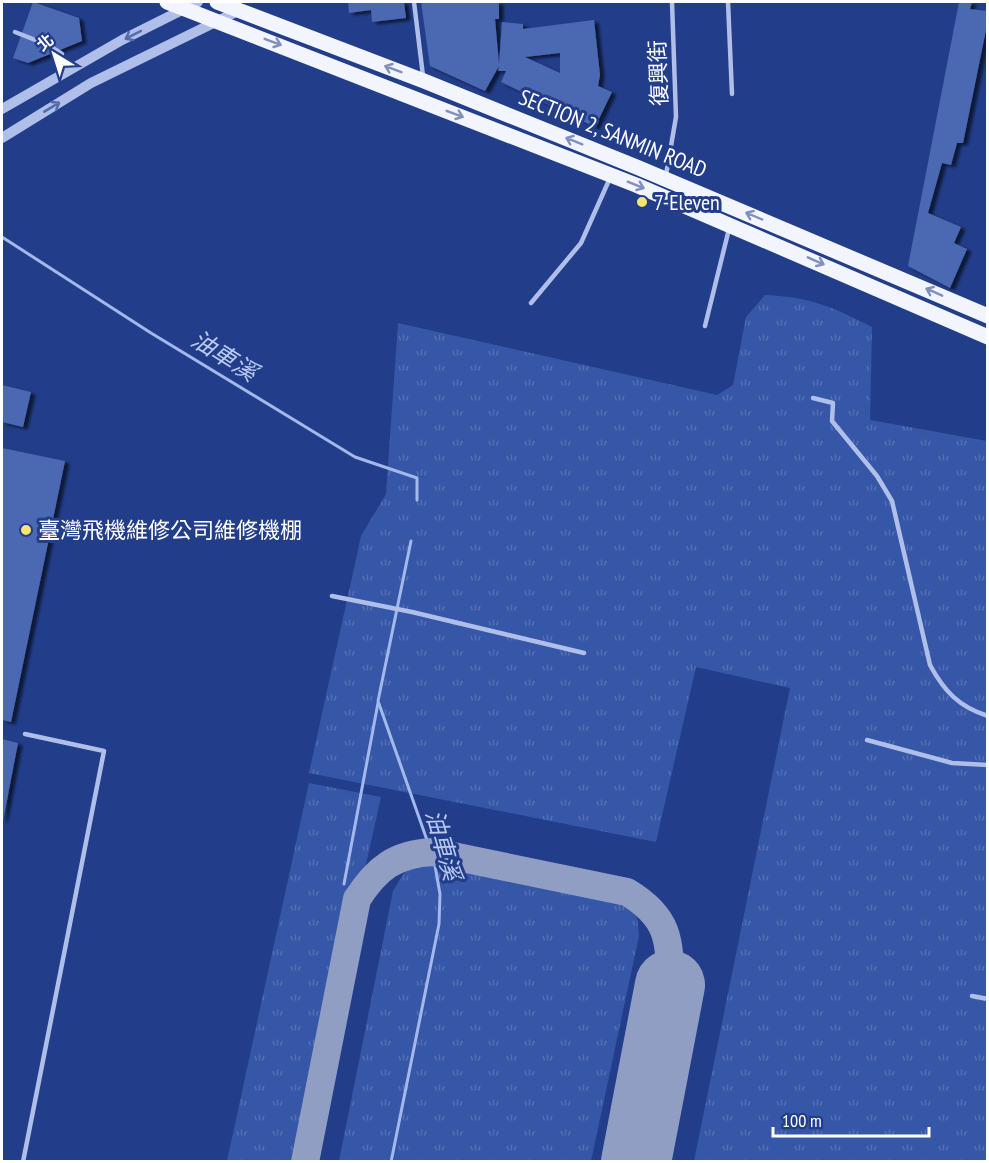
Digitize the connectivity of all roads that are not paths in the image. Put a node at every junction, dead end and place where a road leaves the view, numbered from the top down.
1 (168, 2) edge
2 (217, 2) edge
3 (414, 2) edge
4 (672, 2) edge
5 (728, 2) edge
6 (191, 5) edge
7 (240, 10) junction
8 (219, 21) junction
9 (15, 32) dead end
10 (62, 54) dead end
11 (424, 81) junction
12 (732, 94) dead end
13 (2, 109) edge
14 (2, 138) edge
15 (611, 175) junction
16 (666, 179) junction
17 (730, 224) junction
18 (531, 303) dead end
19 (987, 316) edge
20 (705, 326) dead end
21 (987, 337) edge
22 (813, 398) dead end
23 (333, 596) dead end
24 (584, 653) dead end
25 (987, 716) edge
26 (25, 734) dead end
27 (867, 740) dead end
28 (987, 765) edge
29 (972, 996) dead end
30 (987, 999) edge
31 (23, 1161) edge

1 - 6 main road, SECTION 2, SANMIN ROAD
2 - 7 main road, SECTION 2, SANMIN ROAD
3 - 11 lane
4 - 16 lane, 復興街
5 - 12 lane
6 - 8 main road, SECTION 2, SANMIN ROAD
6 -> 13 street
7 - 8 street
11 -> 7 main road, SECTION 2, SANMIN ROAD
14 -> 8 street
8 -> 15 main road, SECTION 2, SANMIN ROAD
9 - 10 lane
16 -> 11 main road, SECTION 2, SANMIN ROAD
15 -> 17 main road, SECTION 2, SANMIN ROAD
15 - 18 lane
19 -> 16 main road, SECTION 2, SANMIN ROAD
17 - 20 lane
17 -> 21 main road, SECTION 2, SANMIN ROAD
22 - 25 lane
23 - 24 lane
26 - 31 lane
27 - 28 lane
29 - 30 lane

